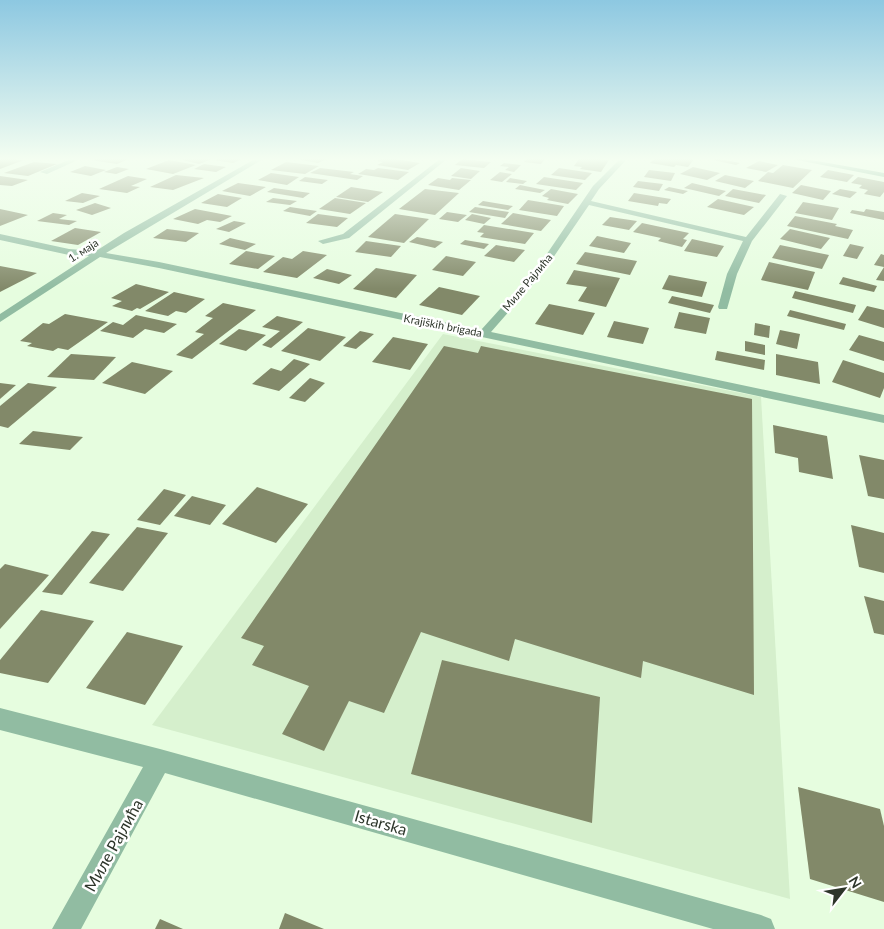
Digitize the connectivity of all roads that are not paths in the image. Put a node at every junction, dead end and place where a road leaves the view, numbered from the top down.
1 (183, 202) edge
2 (389, 202) edge
3 (587, 202) edge
4 (588, 202) edge
5 (778, 202) edge
6 (0, 237) edge
7 (748, 240) junction
8 (323, 241) dead end
9 (97, 254) junction
10 (723, 307) dead end
11 (0, 319) edge
12 (484, 333) junction
13 (884, 419) edge
14 (0, 719) edge
15 (160, 760) junction
16 (66, 929) edge
17 (761, 929) edge

1 - 9 street, 1. маја
2 - 8 street
3 - 12 street, Миле Рајлића
4 - 7 street
5 - 7 street
6 - 9 street, Krajiških brigada
7 - 10 street
9 - 11 street, 1. маја
9 - 12 street, Krajiških brigada
12 - 13 street, Krajiških brigada
14 - 15 street, Istarska
15 - 16 street, Миле Рајлића
15 - 17 street, Istarska

